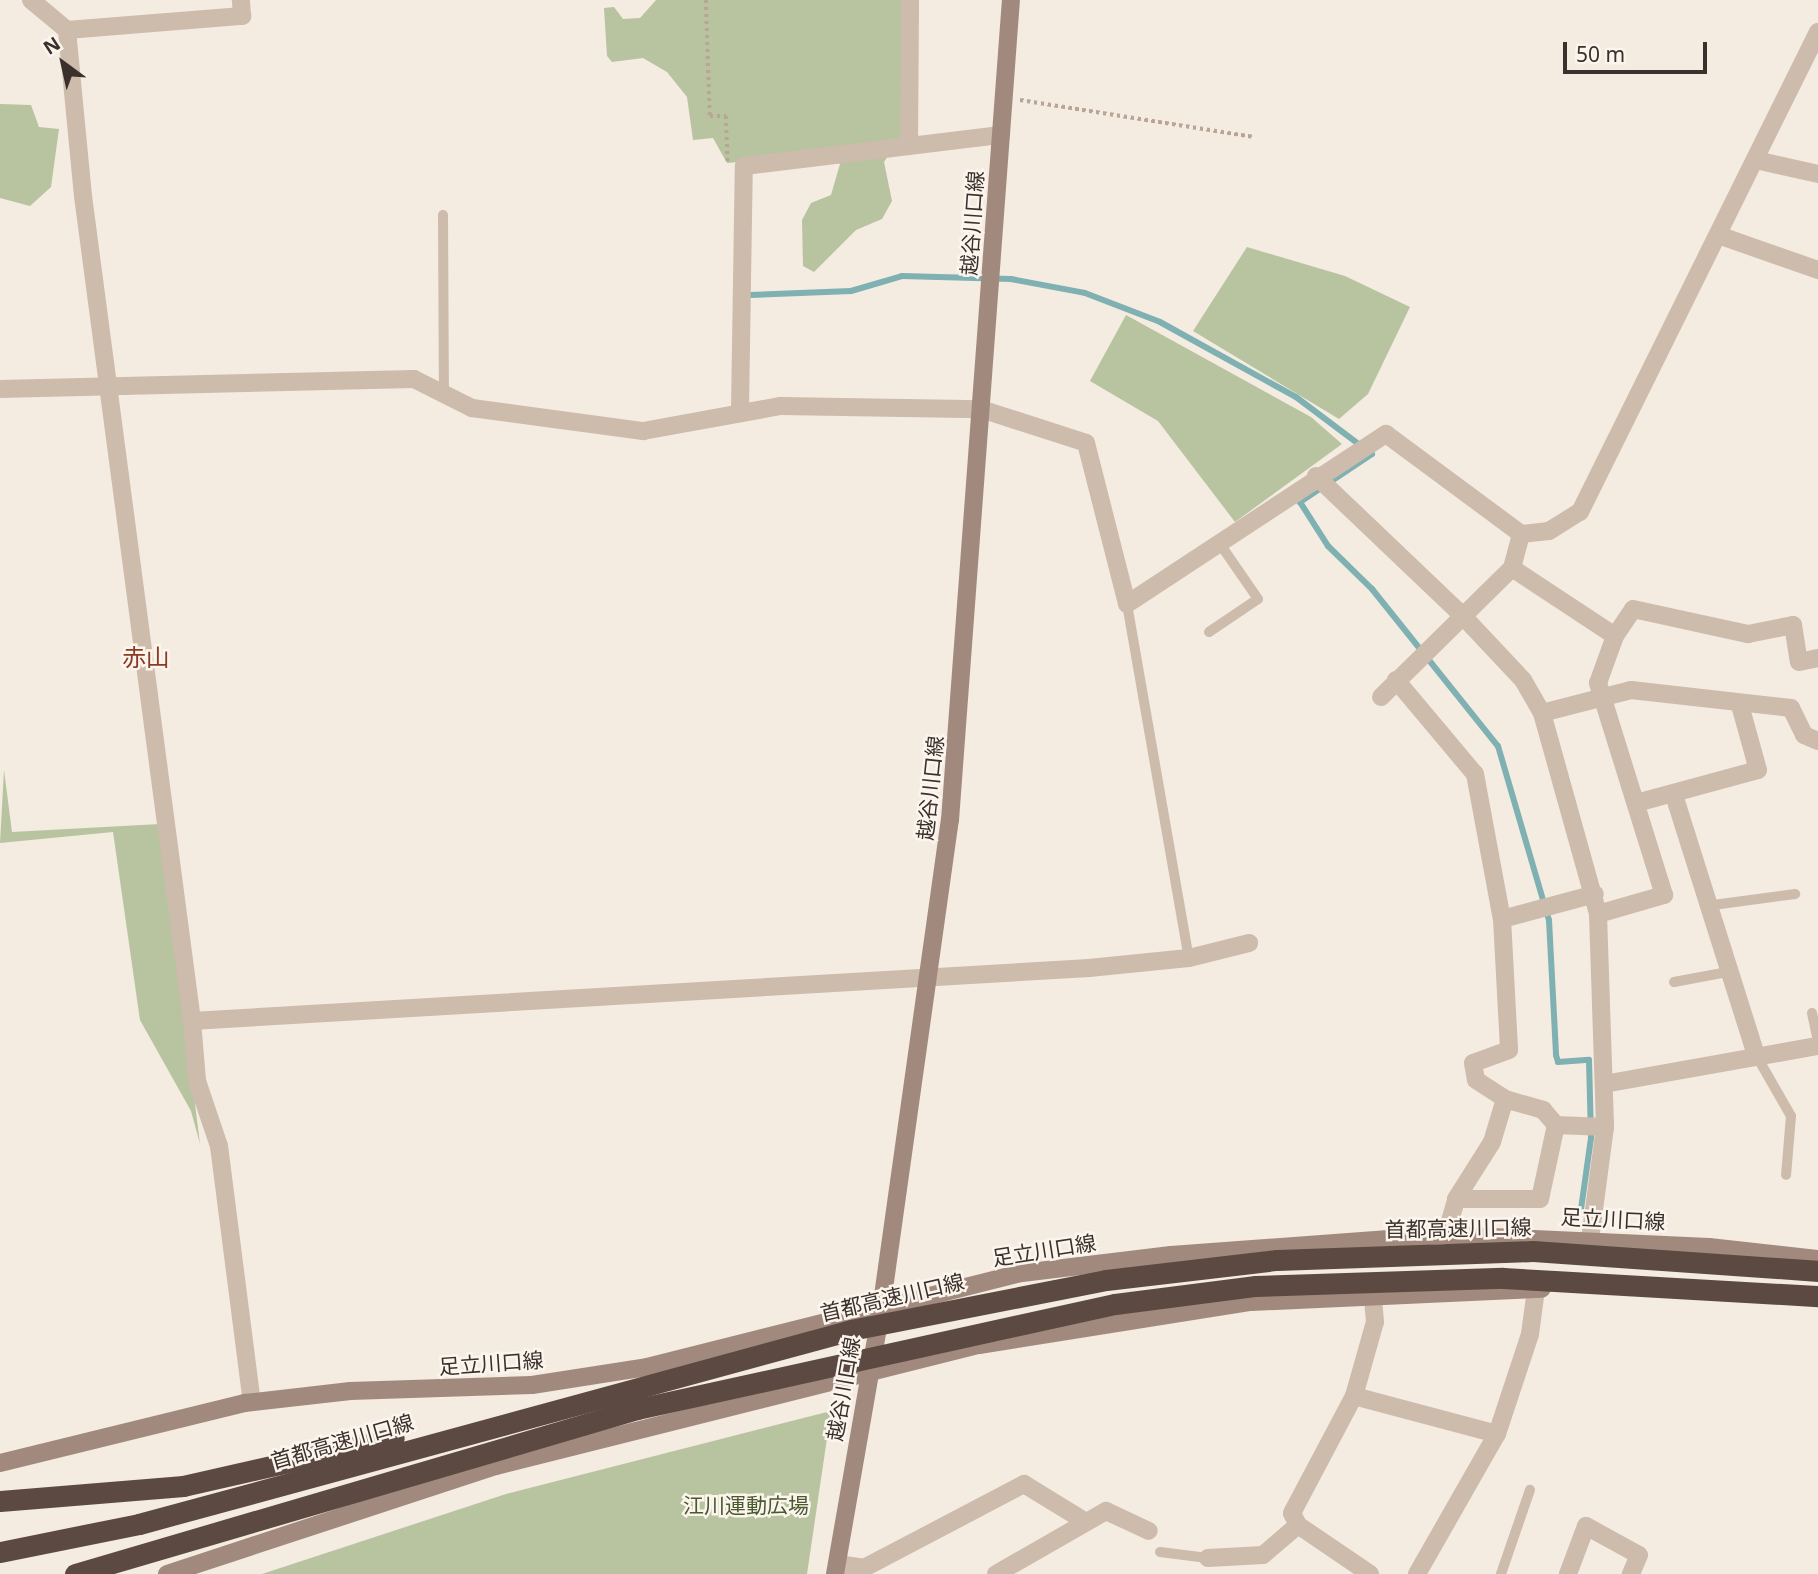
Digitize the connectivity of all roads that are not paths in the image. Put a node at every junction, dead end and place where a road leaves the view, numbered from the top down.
1 (31, 0) edge
2 (241, 0) edge
3 (910, 0) edge
4 (1011, 0) edge
5 (67, 30) junction
6 (1818, 32) edge
7 (1001, 135) junction
8 (909, 146) junction
9 (1756, 160) junction
10 (1818, 174) edge
11 (443, 215) dead end
12 (1721, 236) junction
13 (1818, 270) edge
14 (107, 386) junction
15 (0, 389) edge
16 (444, 391) junction
17 (740, 409) junction
18 (981, 409) junction
19 (1316, 476) junction
20 (1521, 534) junction
21 (1220, 544) junction
22 (1512, 568) junction
23 (1127, 604) junction
24 (1461, 614) junction
25 (1209, 632) dead end
26 (1615, 636) junction
27 (1818, 658) edge
28 (1396, 680) junction
29 (1381, 697) dead end
30 (1601, 697) junction
31 (1740, 705) junction
32 (1542, 713) junction
33 (1818, 741) edge
34 (1674, 795) junction
35 (1640, 802) junction
36 (1595, 894) junction
37 (1795, 894) dead end
38 (1713, 905) junction
39 (1598, 914) junction
40 (1502, 919) junction
41 (1250, 943) dead end
42 (1189, 958) junction
43 (1732, 971) junction
44 (929, 977) junction
45 (1674, 982) dead end
46 (1812, 1013) dead end
47 (192, 1021) junction
48 (1818, 1043) edge
49 (1756, 1055) junction
50 (1604, 1084) junction
51 (1505, 1099) junction
52 (1556, 1125) junction
53 (1605, 1127) junction
54 (1786, 1175) dead end
55 (1456, 1199) junction
56 (1447, 1235) junction
57 (1590, 1240) junction
58 (1818, 1259) edge
59 (1818, 1271) edge
60 (1536, 1289) junction
61 (1818, 1296) edge
62 (1373, 1297) junction
63 (1818, 1306) edge
64 (881, 1310) junction
65 (869, 1370) junction
66 (1354, 1396) junction
67 (252, 1402) junction
68 (506, 1420) junction
69 (1497, 1434) junction
70 (0, 1463) edge
71 (1530, 1490) dead end
72 (0, 1501) edge
73 (1086, 1522) junction
74 (1298, 1525) junction
75 (1149, 1531) dead end
76 (0, 1552) edge
77 (1160, 1552) dead end
78 (1208, 1558) joint
79 (836, 1569) edge
80 (1018, 1569) edge
81 (75, 1574) edge
82 (167, 1574) edge
83 (996, 1574) edge
84 (1370, 1574) edge
85 (1417, 1574) edge
86 (1501, 1574) edge
87 (1568, 1574) edge
88 (1631, 1574) edge

1 - 5 street
2 - 5 street
3 - 8 street
4 - 7 main road, 越谷川口線
5 - 14 street
6 - 9 street
7 - 8 street
7 - 18 main road, 越谷川口線
8 - 17 street
9 - 10 street
9 - 12 street
11 - 16 lane
12 - 13 street
12 - 20 street
14 - 15 street
14 - 16 street
14 - 47 street
16 - 17 street
17 - 18 street
18 - 23 street
18 - 44 main road, 越谷川口線
19 - 20 street
19 - 21 street
19 - 24 street
20 - 22 street
21 - 23 street
21 - 25 lane
22 - 24 street
22 - 26 street
23 - 42 lane
24 - 28 street
24 - 32 street
26 - 27 street
26 - 30 street
28 - 29 street
28 - 40 street
30 - 31 street
30 - 32 street
30 - 35 street
31 - 33 street
31 - 34 street
32 - 36 street
34 - 35 street
34 - 38 street
35 - 39 street
36 - 39 street
36 - 40 street
37 - 38 lane
38 - 43 street
39 - 50 street
40 - 51 street
41 - 42 street
42 - 44 street
43 - 45 lane
43 - 49 street
44 - 47 street
44 - 64 main road, 越谷川口線
46 - 48 lane
47 - 67 street
48 - 49 street
49 - 50 street
49 - 54 lane
50 - 53 street
51 - 52 street
51 - 55 street
52 - 53 street
52 - 55 street
53 - 57 street
55 - 56 street
56 - 57 main road, 足立川口線
56 - 64 main road, 足立川口線
57 - 58 main road, 足立川口線
59 - 68 highway, 首都高速川口線
60 - 62 main road
60 - 63 main road
60 - 69 street
61 - 81 highway
62 - 65 main road
62 - 66 street
64 - 65 main road, 越谷川口線
64 - 67 main road, 足立川口線
65 - 79 main road, 越谷川口線
65 - 82 main road
66 - 69 street
66 - 74 street
67 - 70 main road, 足立川口線
68 - 72 highway
68 - 76 highway, 首都高速川口線
69 - 85 street
71 - 86 lane
73 - 75 street
73 - 79 street
73 - 80 street
74 - 78 street
74 - 84 street
77 - 78 lane
80 - 83 street
87 - 88 street

